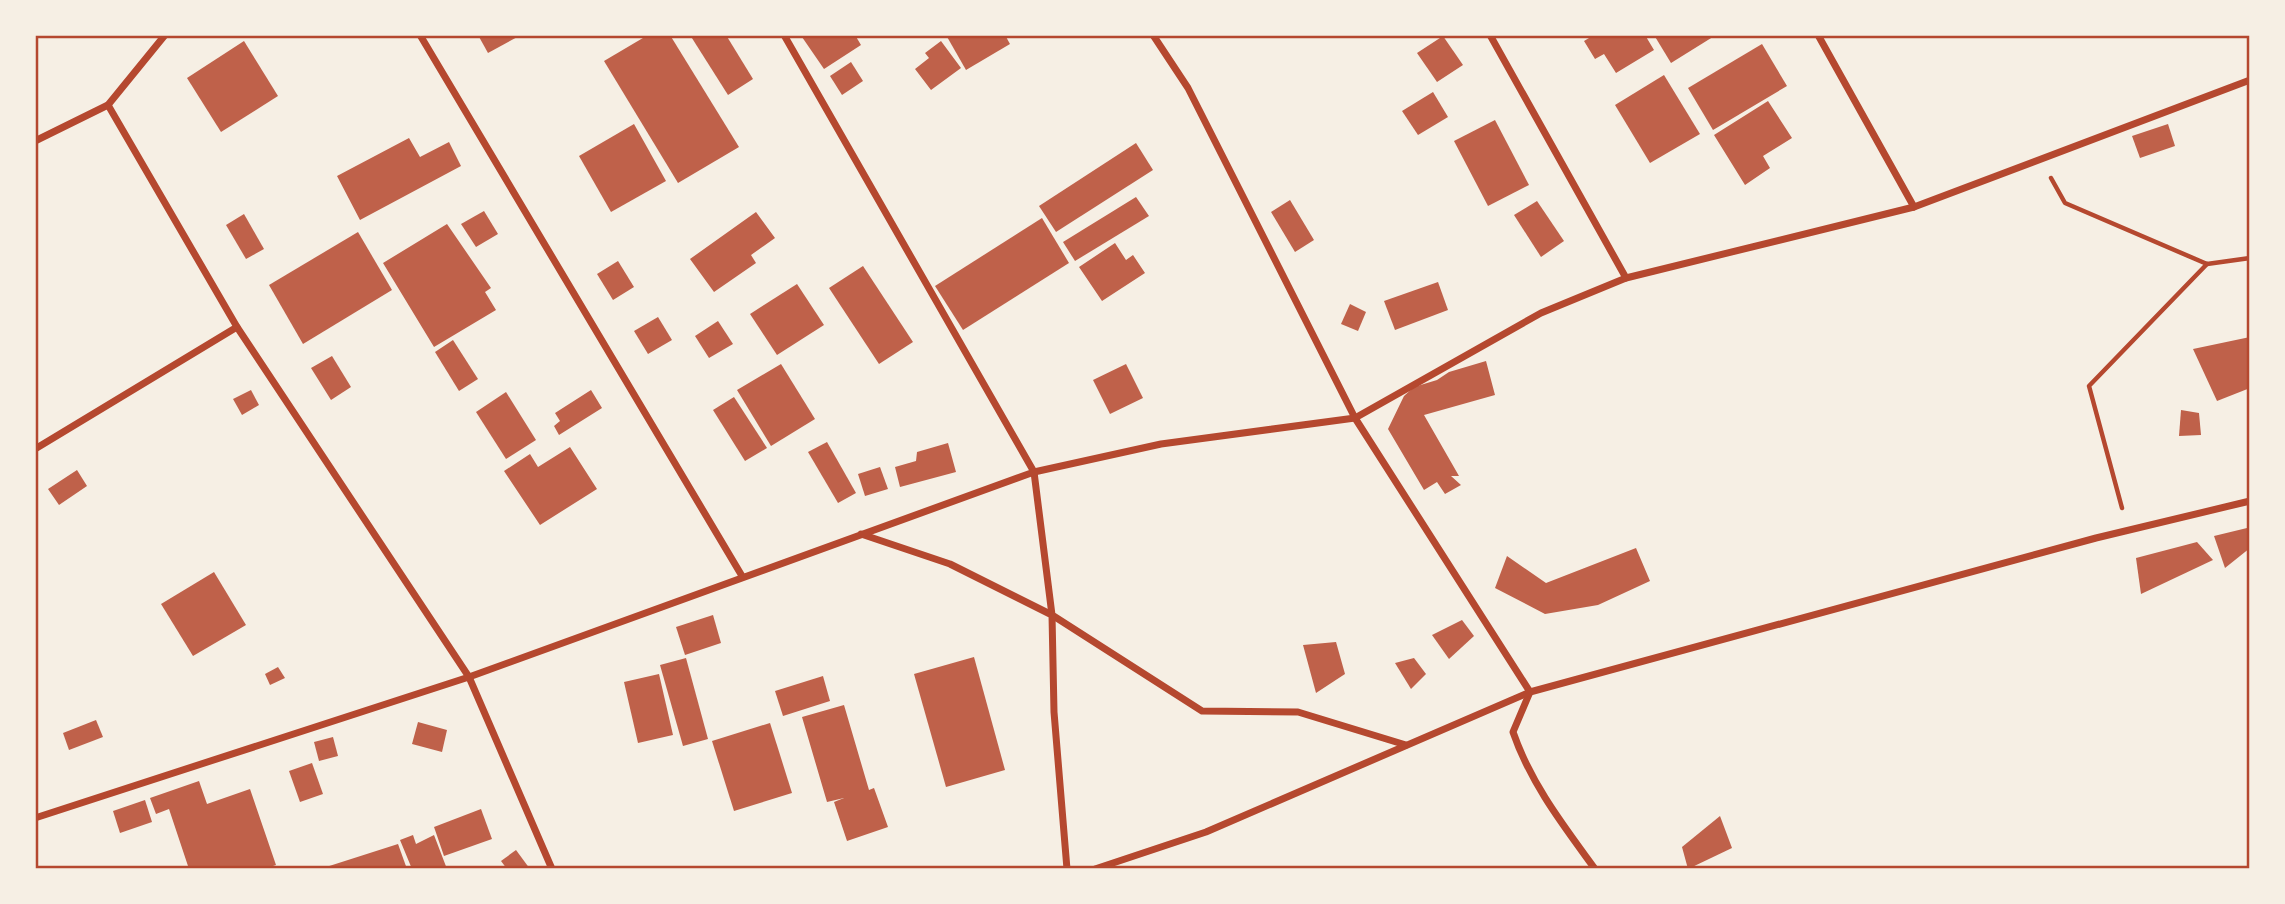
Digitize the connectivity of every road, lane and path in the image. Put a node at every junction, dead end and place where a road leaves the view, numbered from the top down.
1 (165, 35) edge
2 (420, 35) edge
3 (783, 35) edge
4 (1153, 35) edge
5 (1490, 35) edge
6 (1818, 35) edge
7 (2250, 80) edge
8 (108, 105) junction
9 (35, 141) edge
10 (2039, 160) junction
11 (1914, 207) junction
12 (2250, 258) edge
13 (2207, 264) junction
14 (1626, 278) junction
15 (237, 327) junction
16 (1355, 418) junction
17 (35, 449) edge
18 (1034, 472) junction
19 (2250, 501) edge
20 (2128, 530) junction
21 (860, 534) junction
22 (742, 576) junction
23 (1052, 615) junction
24 (469, 677) junction
25 (1530, 692) junction
26 (1407, 745) junction
27 (35, 818) edge
28 (552, 869) edge
29 (1067, 869) edge
30 (1094, 869) edge
31 (1595, 869) edge

1 - 8 street
2 - 22 street
3 - 18 street
4 - 16 street
5 - 14 street
6 - 11 street
7 - 10 street
8 - 9 street
8 - 15 street
10 - 11 street
10 - 13 path
11 - 14 street
12 - 13 path
13 - 20 path
14 - 16 street
15 - 17 street
15 - 24 street
16 - 18 street
16 - 25 street
18 - 21 street
18 - 23 street
19 - 20 street
20 - 25 street
21 - 22 street
21 - 23 street
22 - 24 street
23 - 26 street
23 - 29 street
24 - 27 street
24 - 28 street
25 - 26 street
25 - 31 street
26 - 30 street

